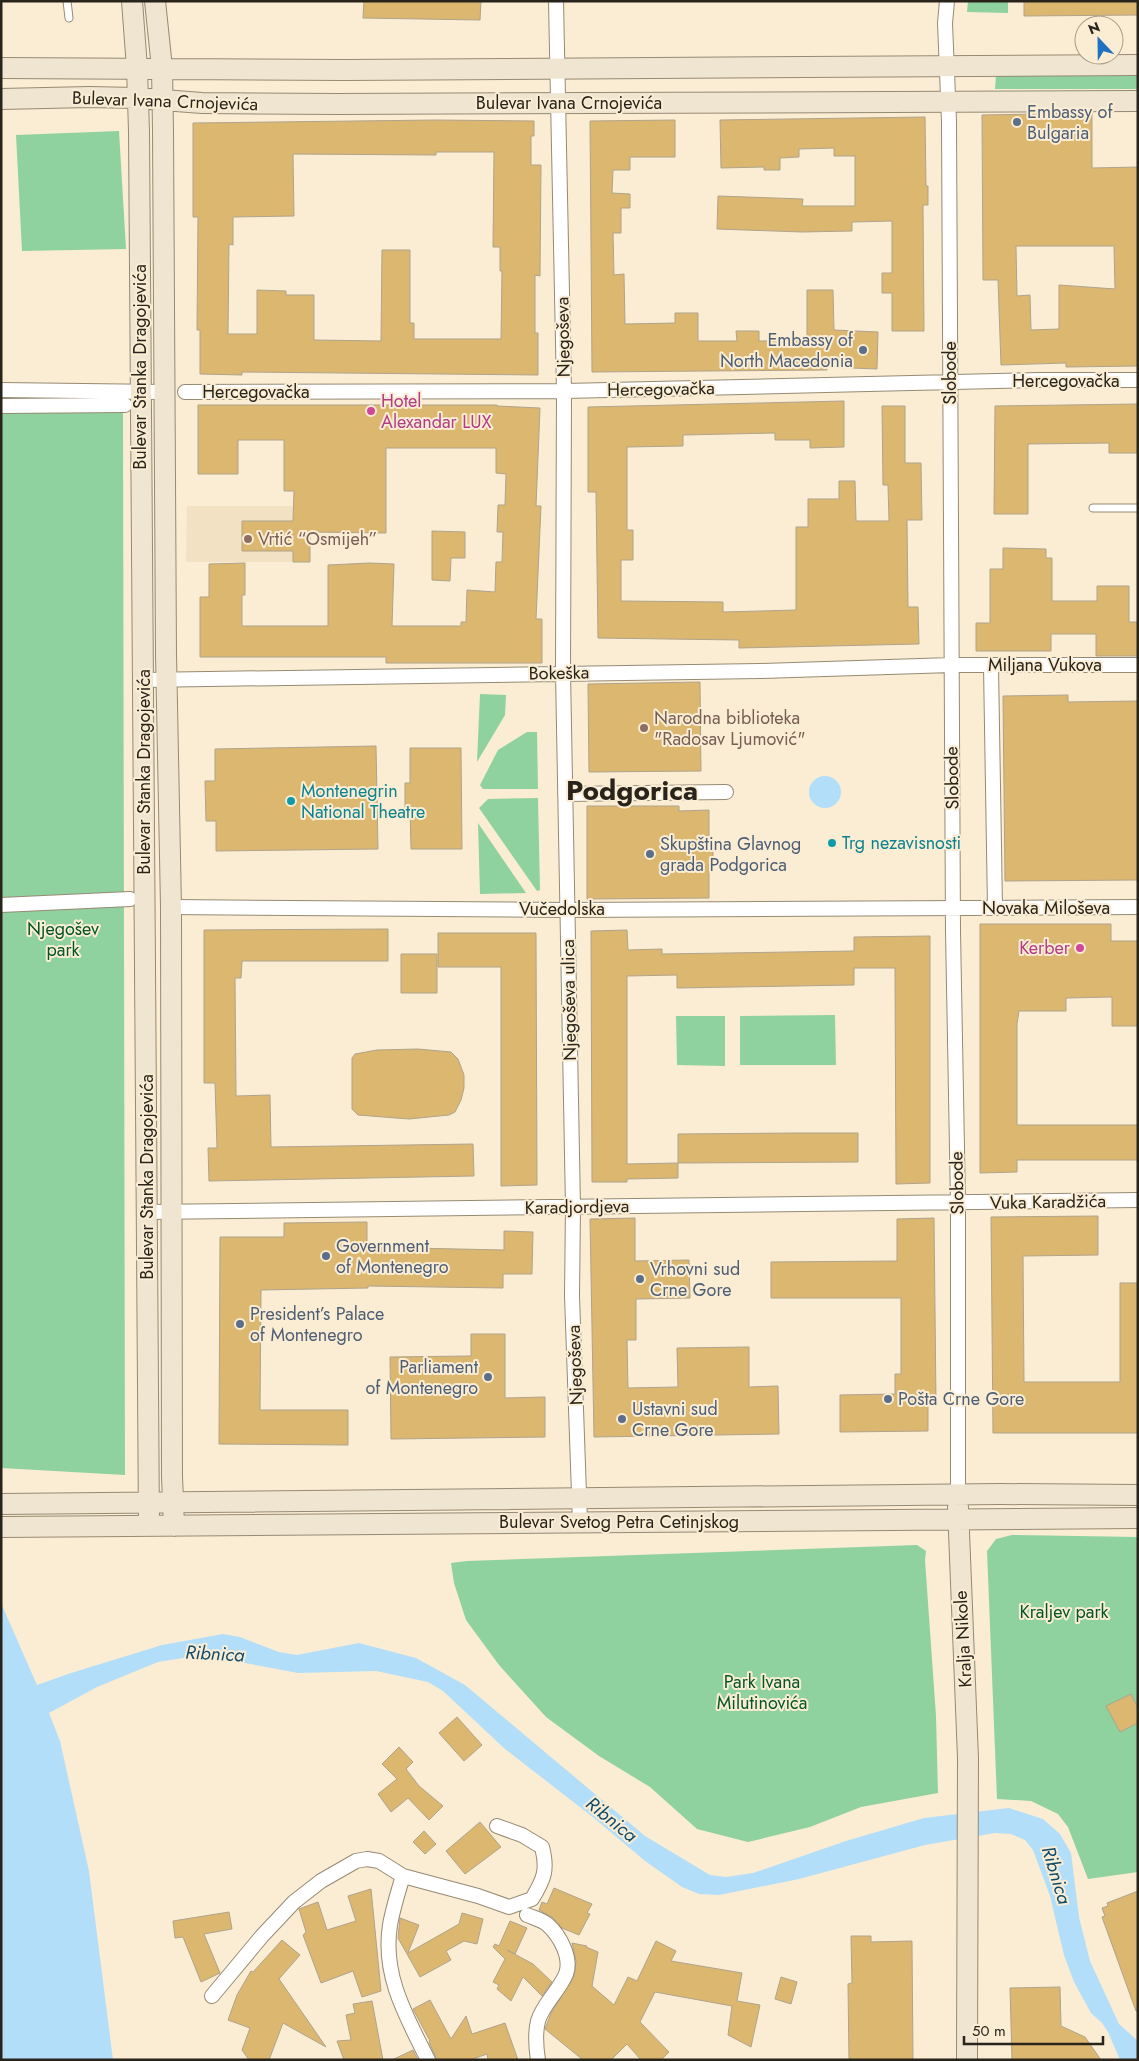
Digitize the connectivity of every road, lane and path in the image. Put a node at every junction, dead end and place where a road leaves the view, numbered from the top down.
1 (67, 1) edge
2 (132, 1) edge
3 (155, 1) edge
4 (556, 1) edge
5 (947, 1) edge
6 (69, 18) dead end
7 (1138, 65) edge
8 (947, 66) junction
9 (1, 68) edge
10 (137, 68) junction
11 (162, 68) junction
12 (558, 68) junction
13 (137, 98) junction
14 (1, 99) edge
15 (162, 100) junction
16 (1138, 101) edge
17 (948, 102) junction
18 (558, 103) junction
19 (1138, 380) edge
20 (950, 382) junction
21 (1, 390) edge
22 (564, 391) junction
23 (141, 392) junction
24 (164, 392) junction
25 (185, 392) dead end
26 (125, 404) dead end
27 (1, 406) edge
28 (1093, 508) dead end
29 (1138, 508) edge
30 (952, 665) junction
31 (1138, 665) edge
32 (991, 666) junction
33 (563, 673) junction
34 (166, 679) junction
35 (143, 680) junction
36 (726, 792) dead end
37 (565, 794) junction
38 (130, 900) dead end
39 (1, 905) edge
40 (171, 907) junction
41 (1138, 907) edge
42 (954, 908) junction
43 (995, 908) junction
44 (568, 910) junction
45 (1138, 1200) edge
46 (958, 1203) junction
47 (573, 1207) junction
48 (146, 1212) junction
49 (171, 1212) junction
50 (958, 1495) junction
51 (1138, 1495) edge
52 (579, 1499) junction
53 (149, 1503) junction
54 (173, 1503) junction
55 (1, 1504) edge
56 (1138, 1518) edge
57 (958, 1519) junction
58 (580, 1522) junction
59 (149, 1526) junction
60 (174, 1526) junction
61 (1, 1527) edge
62 (497, 1826) dead end
63 (403, 1876) junction
64 (527, 1915) dead end
65 (212, 1996) dead end
66 (428, 2060) edge
67 (538, 2060) edge
68 (967, 2060) edge

1 - 6 lane
2 - 10 main road, Bulevar Stanka Dragojevića
3 - 11 main road, Bulevar Stanka Dragojevića
4 - 12 street, Njegoševa
5 - 8 street, Slobode
7 - 8 main road, Bulevar Ivana Crnojevića
8 - 12 main road, Bulevar Ivana Crnojevića
8 - 17 street, Slobode
9 - 10 main road, Bulevar Ivana Crnojevića
10 - 11 main road, Bulevar Ivana Crnojevića
10 - 13 main road, Bulevar Stanka Dragojevića
11 - 12 main road, Bulevar Ivana Crnojevića
11 - 15 main road, Bulevar Stanka Dragojevića
12 - 18 street, Njegoševa
13 - 14 main road, Bulevar Ivana Crnojevića
13 - 15 main road, Bulevar Ivana Crnojevića
13 - 23 main road, Bulevar Stanka Dragojevića
15 - 18 main road, Bulevar Ivana Crnojevića
15 - 24 main road, Bulevar Stanka Dragojevića
16 - 17 main road, Bulevar Ivana Crnojevića
17 - 18 main road, Bulevar Ivana Crnojevića
17 - 20 street, Slobode
18 - 22 street, Njegoševa
19 - 20 street, Hercegovačka
20 - 22 street, Hercegovačka
20 - 30 street, Slobode
21 - 23 street
22 - 25 street, Hercegovačka
22 - 33 street, Njegoševa
23 - 24 street
23 - 35 main road, Bulevar Stanka Dragojevića
24 - 34 main road, Bulevar Stanka Dragojevića
26 - 27 street
28 - 29 lane
30 - 32 street, Miljana Vukova
30 - 33 street, Bokeška
30 - 42 street, Slobode
31 - 32 street, Miljana Vukova
32 - 43 street
33 - 34 street, Bokeška
33 - 37 street, Njegoševa ulica
34 - 35 street, Bokeška
34 - 40 main road, Bulevar Stanka Dragojevića
35 - 48 main road, Bulevar Stanka Dragojevića
36 - 37 street
37 - 44 street, Njegoševa ulica
38 - 39 street
40 - 44 street, Vučedolska
40 - 49 main road, Bulevar Stanka Dragojevića
41 - 43 street, Novaka Miloševa
42 - 43 street, Novaka Miloševa
42 - 44 street, Vučedolska
42 - 46 street, Slobode
44 - 47 street, Njegoševa ulica
45 - 46 street, Vuka Karadžića
46 - 47 street, Karadjordjeva
46 - 50 street, Slobode
47 - 49 street, Karadjordjeva
47 - 52 street, Njegoševa
48 - 49 street, Karadjordjeva
48 - 53 main road, Bulevar Stanka Dragojevića
49 - 54 main road, Bulevar Stanka Dragojevića
50 - 51 main road, Bulevar Svetog Petra Cetinjskog
50 - 52 main road, Bulevar Svetog Petra Cetinjskog
50 - 57 main road, Slobode
52 - 54 main road, Bulevar Svetog Petra Cetinjskog
52 - 58 street, Njegoševa
53 - 54 main road, Bulevar Svetog Petra Cetinjskog
53 - 55 main road, Bulevar Svetog Petra Cetinjskog
53 - 59 main road, Bulevar Stanka Dragojevića
54 - 60 main road, Bulevar Stanka Dragojevića
56 - 57 main road, Bulevar Svetog Petra Cetinjskog
57 - 58 main road, Bulevar Svetog Petra Cetinjskog
57 - 68 main road, Kralja Nikole
58 - 60 main road, Bulevar Svetog Petra Cetinjskog
59 - 60 main road, Bulevar Svetog Petra Cetinjskog
59 - 61 main road, Bulevar Svetog Petra Cetinjskog
62 - 63 street
63 - 65 street
63 - 66 street
64 - 67 street

